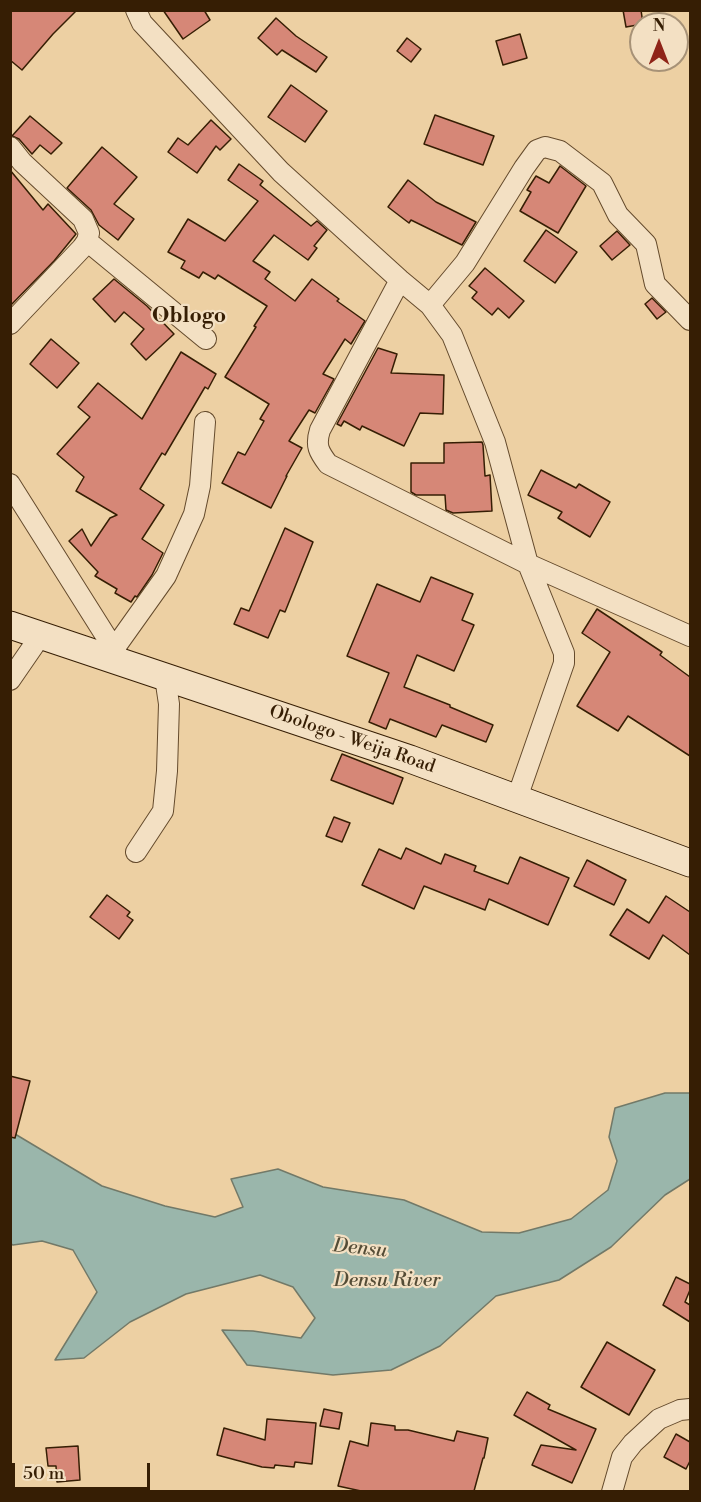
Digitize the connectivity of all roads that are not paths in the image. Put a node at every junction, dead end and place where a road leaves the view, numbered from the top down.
1 (136, 10) edge
2 (10, 147) edge
3 (87, 241) junction
4 (400, 280) junction
5 (429, 304) junction
6 (690, 320) edge
7 (10, 324) edge
8 (206, 339) dead end
9 (205, 422) dead end
10 (10, 484) edge
11 (528, 564) junction
12 (10, 625) edge
13 (41, 635) junction
14 (690, 636) edge
15 (118, 655) junction
16 (165, 676) junction
17 (10, 680) edge
18 (517, 798) junction
19 (136, 852) dead end
20 (690, 863) edge
21 (690, 1409) edge
22 (612, 1491) edge

1 - 4 street
2 - 3 street
3 - 7 street
3 - 8 street
4 - 5 street
4 - 11 street
5 - 6 street
5 - 11 street
9 - 15 street
10 - 15 street
11 - 14 street
11 - 18 street
12 - 13 street, Obologo - Weija Road
13 - 15 street, Obologo - Weija Road
13 - 17 street
15 - 16 street, Obologo - Weija Road
16 - 18 street, Obologo - Weija Road
16 - 19 street
18 - 20 street, Obologo - Weija Road
21 - 22 street

